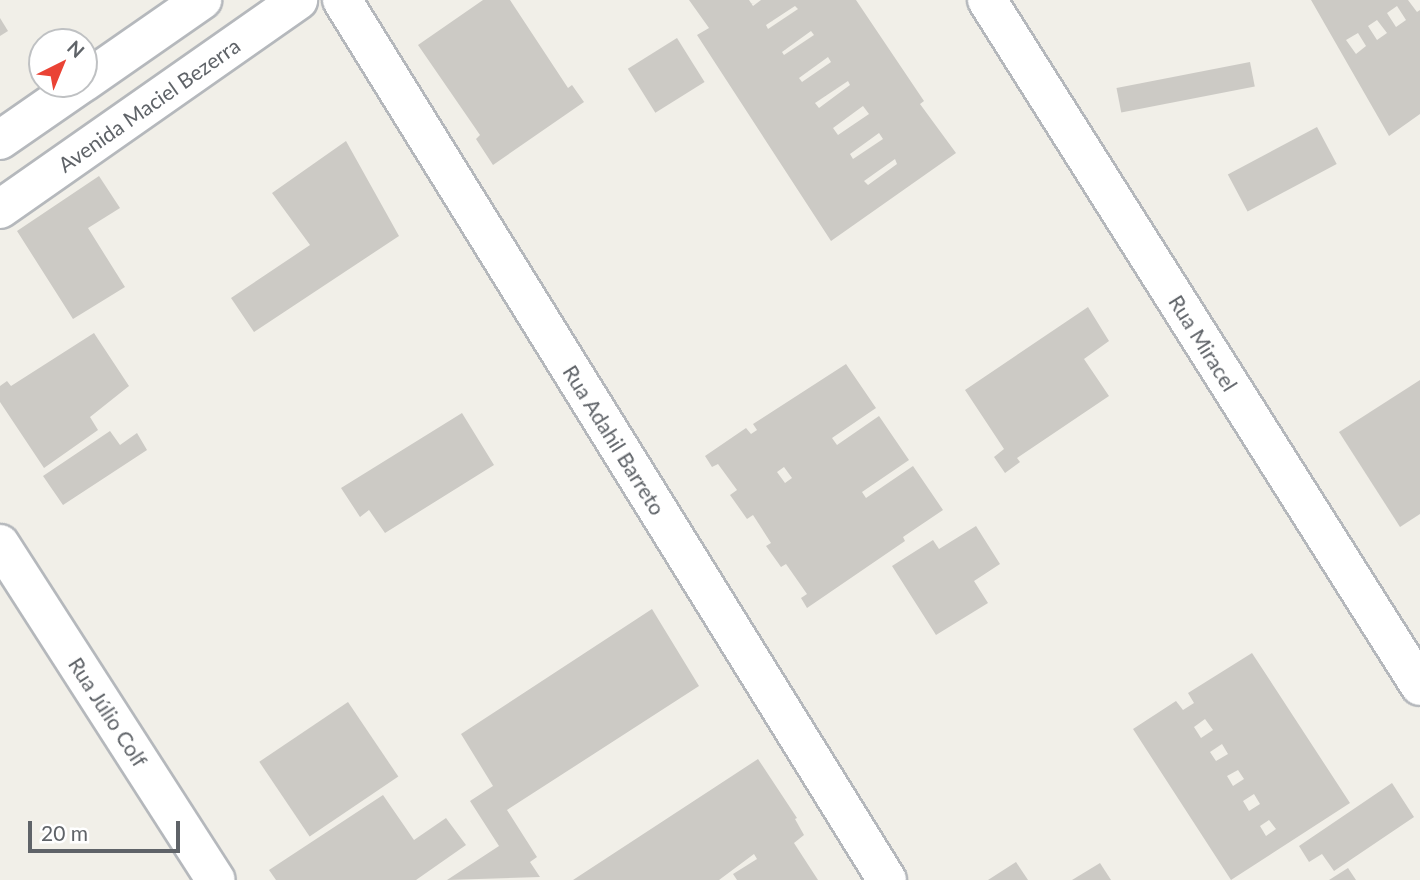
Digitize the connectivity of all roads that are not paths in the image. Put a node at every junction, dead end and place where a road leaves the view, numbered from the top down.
1 (202, 0) edge
2 (298, 0) edge
3 (342, 0) edge
4 (987, 0) edge
5 (98, 72) edge
6 (60, 98) edge
7 (0, 140) edge
8 (0, 209) edge
9 (0, 544) edge
10 (1420, 686) edge
11 (216, 880) edge
12 (887, 880) edge

1 - 5 street
2 - 8 street, Avenida Maciel Bezerra
3 - 12 street, Rua Adahil Barreto
4 - 10 street, Rua Miracel
6 - 7 street
9 - 11 street, Rua Júlio Colf

